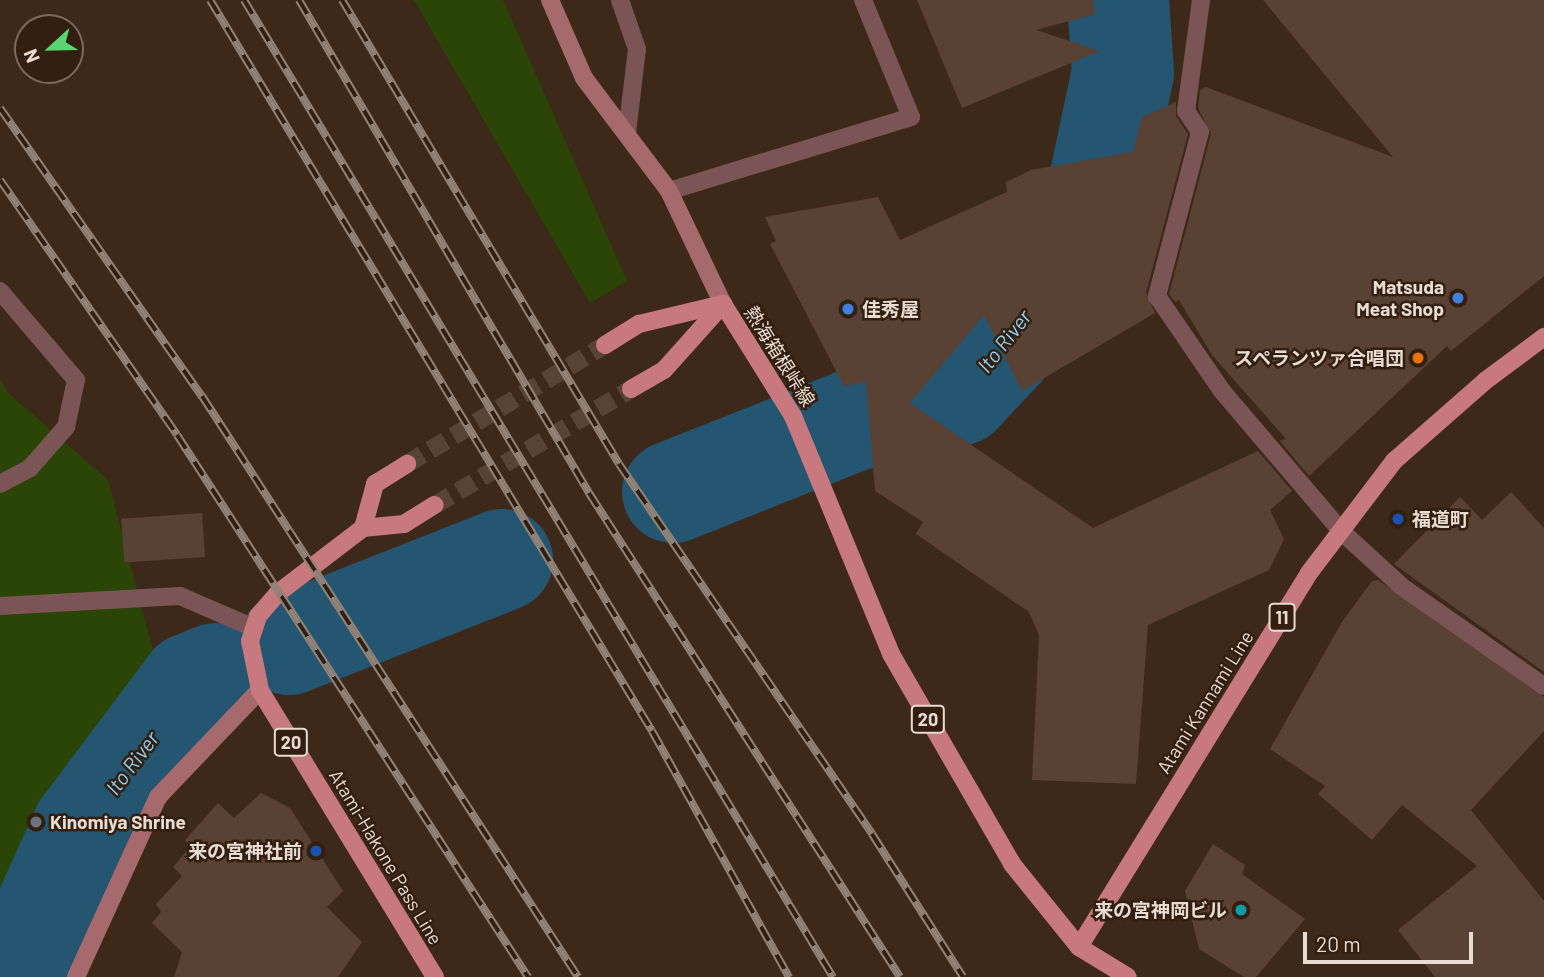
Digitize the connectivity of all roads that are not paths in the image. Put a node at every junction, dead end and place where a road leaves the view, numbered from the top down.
1 (550, 0) edge
2 (620, 0) edge
3 (863, 0) edge
4 (1201, 0) edge
5 (627, 132) junction
6 (669, 191) junction
7 (0, 291) edge
8 (723, 304) junction
9 (1544, 337) edge
10 (605, 345) tunnel mouth
11 (631, 389) tunnel mouth
12 (407, 464) tunnel mouth
13 (0, 484) edge
14 (435, 505) tunnel mouth
15 (363, 528) junction
16 (1341, 531) junction
17 (0, 606) edge
18 (254, 628) junction
19 (1544, 686) edge
20 (260, 690) junction
21 (1079, 947) junction
22 (76, 977) edge
23 (435, 977) edge
24 (1128, 977) edge

1 - 5 street
2 - 5 street
3 - 6 street
4 - 16 street
5 - 6 street
6 - 8 street
7 - 13 street
8 - 10 main road, 熱海箱根峠線
8 - 11 main road, 熱海箱根峠線
8 - 21 main road, 熱海箱根峠線 / 20
9 - 16 main road, Atami Kannami Line / 11
12 - 15 main road
14 - 15 main road
15 - 18 main road
16 - 19 street
16 - 21 main road, Atami Kannami Line / 11
17 - 18 street
18 - 20 main road, Atami-Hakone Pass Line / 20
20 - 22 street
20 - 23 main road, Atami-Hakone Pass Line / 20
21 - 24 main road

